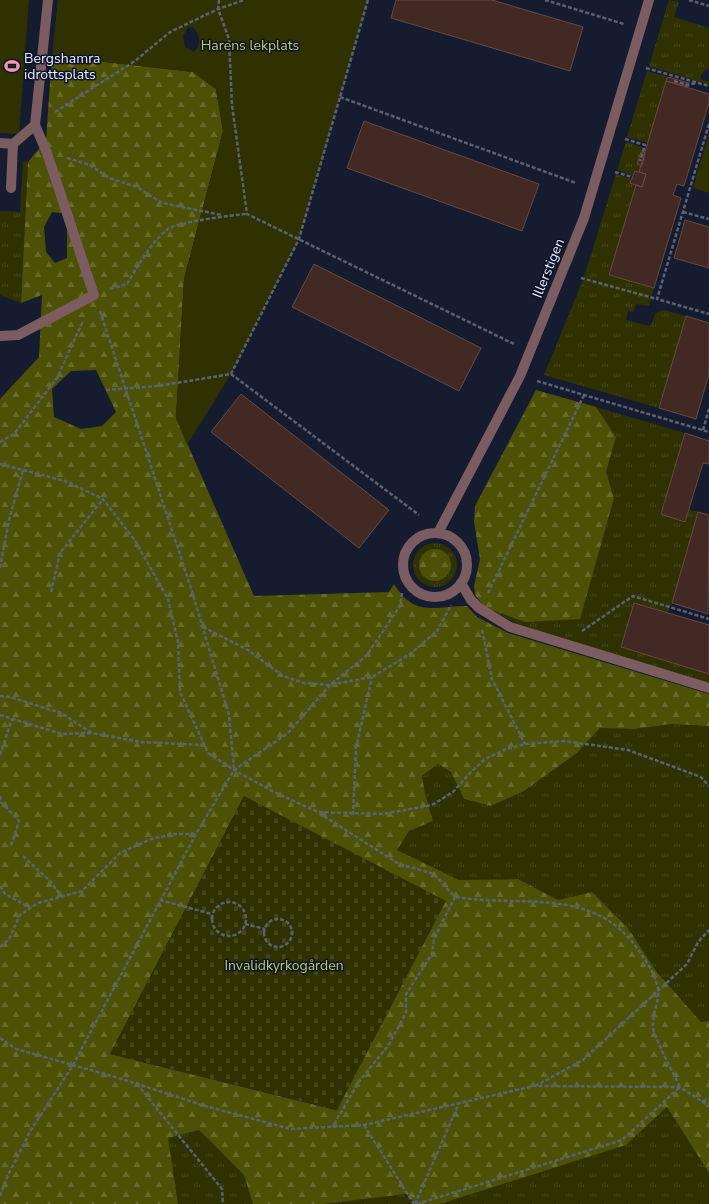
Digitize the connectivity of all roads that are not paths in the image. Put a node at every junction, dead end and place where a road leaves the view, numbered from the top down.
1 (48, 0) edge
2 (649, 0) edge
3 (35, 125) junction
4 (0, 143) edge
5 (13, 144) junction
6 (11, 188) dead end
7 (0, 336) edge
8 (438, 533) junction
9 (461, 582) junction
10 (709, 688) edge

1 - 3 street
2 - 8 street, Illerstigen
3 - 5 street
3 - 7 street
4 - 5 street
5 - 6 street
8 - 9 street
8 - 9 street
9 - 10 street

